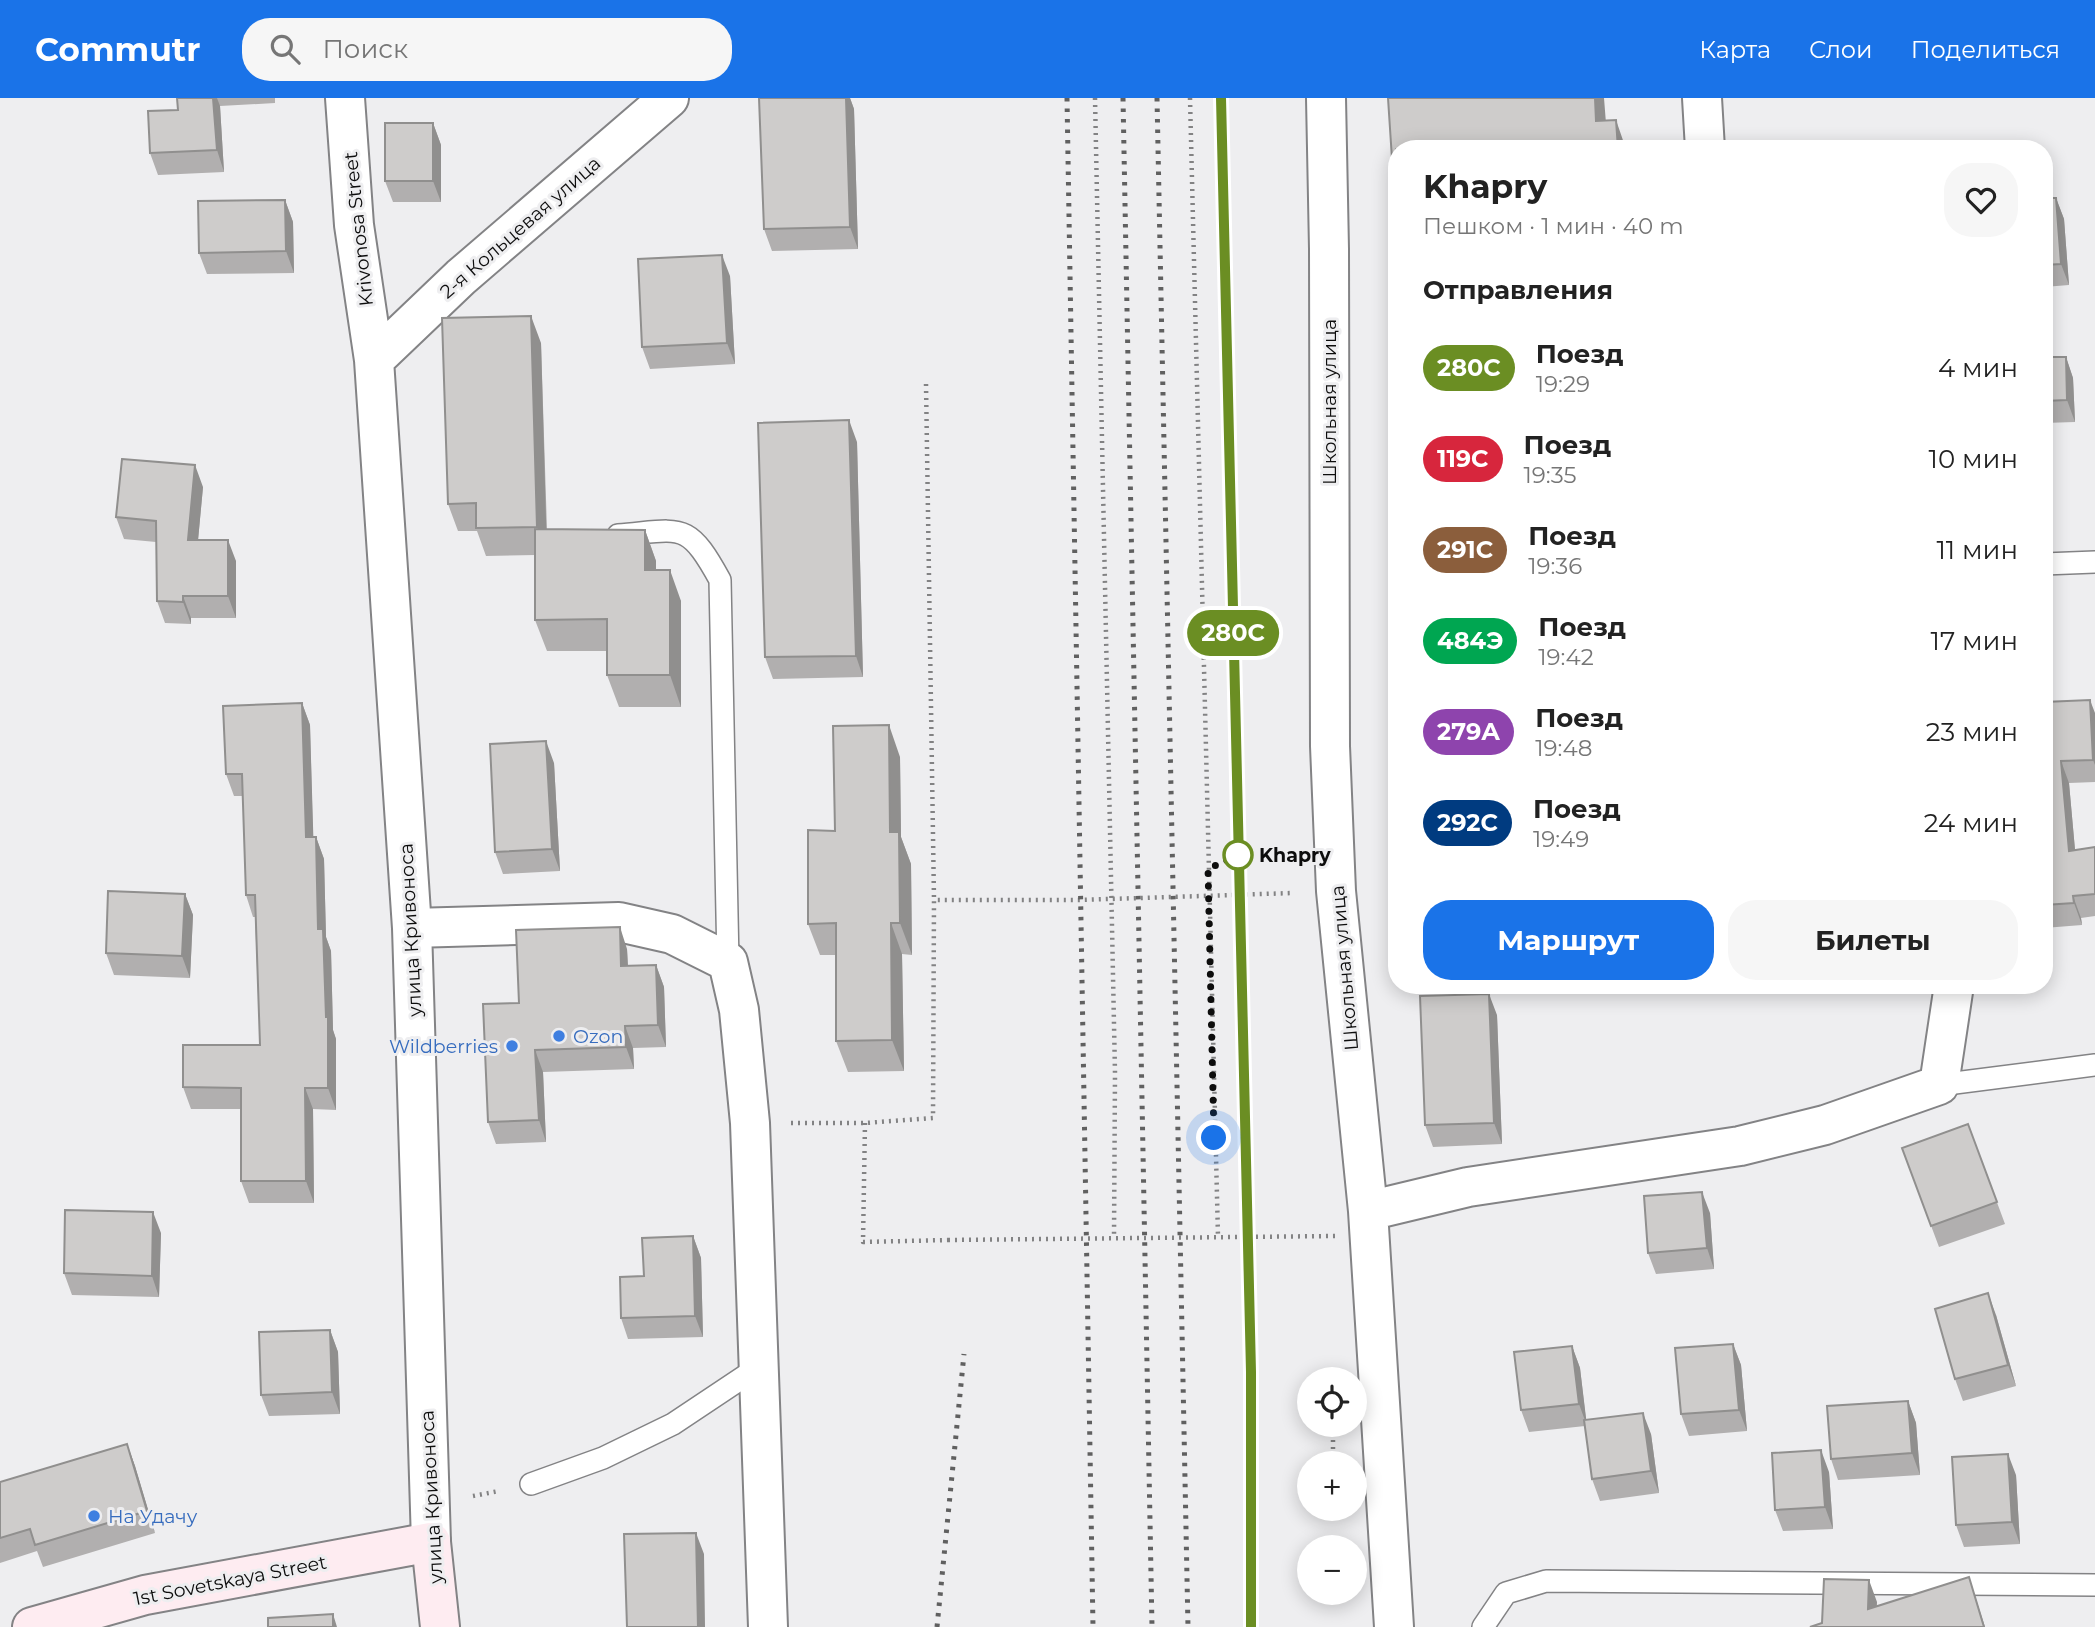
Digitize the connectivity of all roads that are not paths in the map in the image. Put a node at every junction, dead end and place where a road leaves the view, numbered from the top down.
1 (345, 98) edge
2 (669, 98) edge
3 (1326, 98) edge
4 (1702, 98) edge
5 (1704, 140) edge
6 (374, 360) junction
7 (603, 536) edge
8 (2095, 562) edge
9 (2053, 564) edge
10 (412, 928) junction
11 (728, 962) junction
12 (1953, 994) edge
13 (2095, 1065) edge
14 (1939, 1085) junction
15 (1368, 1211) junction
16 (760, 1366) junction
17 (531, 1484) road end
18 (430, 1524) junction
19 (2095, 1585) edge
20 (32, 1627) edge
21 (440, 1627) edge
22 (768, 1627) edge
23 (1394, 1627) edge
24 (1483, 1627) edge

1 - 6 street, Krivonosa Street
2 - 6 street, 2-я Кольцевая улица
3 - 15 street, Школьная улица
4 - 5 street
6 - 10 street, улица Кривоноса
7 - 11 lane
8 - 9 lane
10 - 11 street
10 - 18 street, улица Кривоноса
11 - 16 street
12 - 14 street
13 - 14 lane
14 - 15 street
15 - 23 street, Школьная улица
16 - 17 lane
16 - 22 street
18 - 20 street, 1st Sovetskaya Street
18 - 21 street, улица Кривоноса
19 - 24 lane

